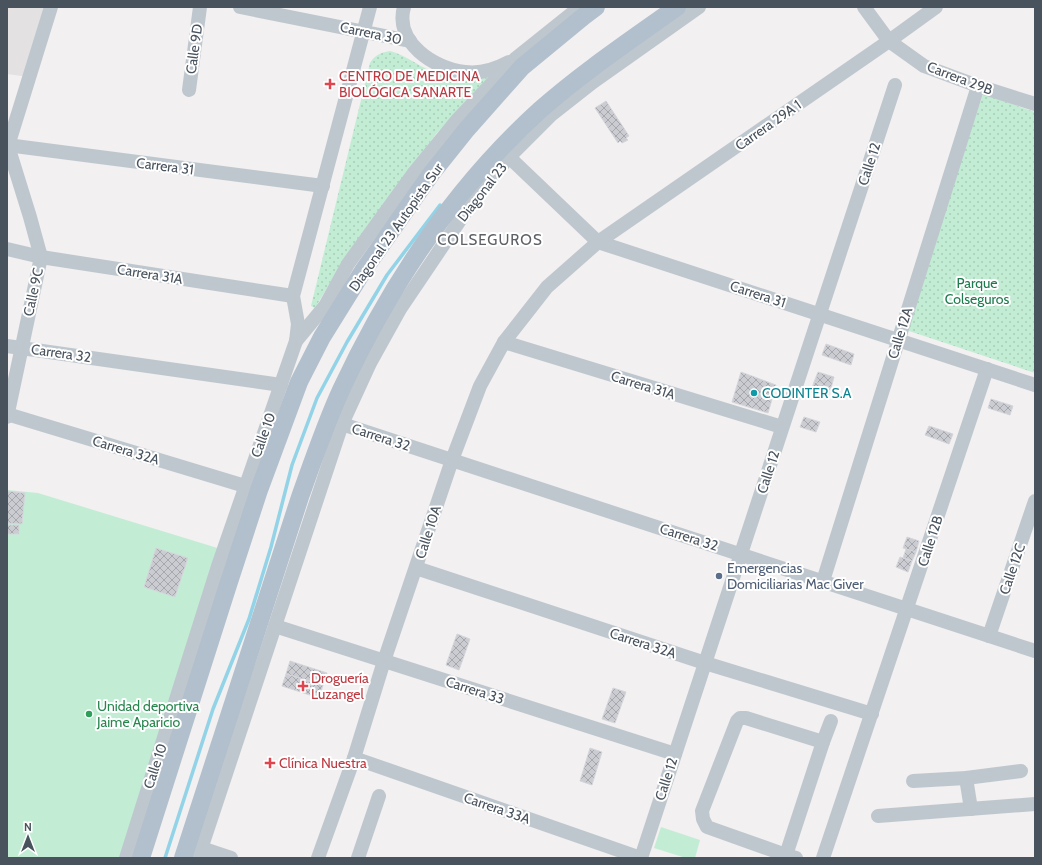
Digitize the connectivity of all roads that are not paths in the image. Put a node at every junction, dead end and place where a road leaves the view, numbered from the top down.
1 (51, 7) edge
2 (200, 7) edge
3 (240, 7) edge
4 (370, 7) edge
5 (580, 7) edge
6 (596, 7) edge
7 (677, 7) edge
8 (699, 7) edge
9 (864, 7) edge
10 (936, 7) edge
11 (401, 10) edge
12 (365, 31) junction
13 (410, 41) junction
14 (889, 41) junction
15 (515, 59) junction
16 (895, 85) dead end
17 (978, 86) junction
18 (189, 90) dead end
19 (1035, 104) edge
20 (7, 147) edge
21 (509, 157) junction
22 (425, 170) junction
23 (323, 186) junction
24 (598, 242) junction
25 (7, 249) edge
26 (41, 257) junction
27 (293, 296) junction
28 (819, 314) junction
29 (296, 340) junction
30 (898, 340) junction
31 (504, 342) junction
32 (7, 346) edge
33 (22, 348) junction
34 (987, 369) junction
35 (281, 385) junction
36 (1035, 385) edge
37 (7, 415) edge
38 (342, 424) junction
39 (782, 428) junction
40 (452, 460) junction
41 (252, 488) junction
42 (1035, 501) edge
43 (307, 502) junction
44 (740, 554) junction
45 (236, 558) junction
46 (218, 568) junction
47 (416, 568) junction
48 (823, 581) junction
49 (228, 585) junction
50 (907, 609) junction
51 (274, 626) junction
52 (989, 636) junction
53 (1035, 651) edge
54 (384, 662) junction
55 (705, 663) junction
56 (872, 714) junction
57 (831, 721) dead end
58 (823, 742) junction
59 (675, 754) junction
60 (354, 758) junction
61 (1021, 771) dead end
62 (966, 778) junction
63 (913, 781) dead end
64 (379, 796) dead end
65 (1035, 804) edge
66 (971, 809) junction
67 (878, 816) dead end
68 (200, 853) edge
69 (791, 856) edge
70 (126, 858) edge
71 (141, 858) edge
72 (183, 858) edge
73 (230, 858) edge
74 (318, 858) edge
75 (358, 858) edge
76 (641, 858) edge
77 (823, 858) edge

1 - 20 street
2 - 18 street, Calle 9D
3 - 12 street, Carrera 30
4 - 12 street, Calle 10
5 - 15 street
6 - 22 main road, Diagonal 23 Autopista Sur
7 - 43 main road
8 - 21 street, Diagonal 23
9 - 14 street, Carrera 29B
10 - 14 street, Carrera 29A 1
11 - 13 street
12 - 13 street, Carrera 30
12 - 23 street, Calle 10
13 - 15 street, Carrera 30
14 - 17 street, Carrera 29B
14 - 24 street, Carrera 29A 1
15 - 22 street
16 - 28 street, Calle 12
17 - 19 street, Carrera 29B
17 - 30 street, Calle 12A
20 - 23 street, Carrera 31
20 - 26 street, Calle 9C
21 - 24 street, Carrera 31
21 - 38 street, Diagonal 23
22 - 29 street
22 - 41 main road, Diagonal 23 Autopista Sur
23 - 27 street, Calle 10
24 - 28 street, Carrera 31
24 - 31 street, Calle 10A
25 - 26 street, Carrera 31A
26 - 27 street, Carrera 31A
26 - 33 street, Calle 9C
27 - 29 street, Calle 10
28 - 30 street, Carrera 31
28 - 39 street, Calle 12
29 - 35 street, Calle 10
30 - 34 street, Carrera 31
30 - 48 street, Calle 12A
31 - 39 street, Carrera 31A
31 - 40 street, Calle 10A
32 - 33 street, Carrera 32
33 - 35 street, Carrera 32
33 - 37 street, Calle 9C
34 - 36 street, Carrera 31
34 - 50 street, Calle 12B
35 - 41 street, Calle 10
37 - 41 street, Carrera 32A
38 - 40 street, Carrera 32
38 - 43 street, Diagonal 23
39 - 44 street, Calle 12
40 - 44 street, Carrera 32
40 - 47 street, Calle 10A
41 - 45 main road, Calle 10
41 - 46 street, Calle 10
42 - 52 street, Calle 12C
43 - 51 street
43 - 72 main road
44 - 48 street, Carrera 32
44 - 55 street, Calle 12
45 - 46 main road
45 - 49 main road, Calle 10
46 - 49 main road
46 - 70 street, Calle 10
47 - 54 street, Calle 10A
47 - 55 street, Carrera 32A
48 - 50 street, Carrera 32
49 - 71 main road, Calle 10
50 - 52 street, Carrera 32
50 - 56 street, Calle 12B
51 - 54 street, Carrera 33
51 - 68 street
52 - 53 street, Carrera 32
54 - 59 street, Carrera 33
54 - 60 street, Calle 10A
55 - 56 street, Carrera 32A
55 - 59 street, Calle 12
56 - 77 street, Calle 12B
57 - 58 street
58 - 69 street
58 - 69 street
59 - 76 street, Calle 12
60 - 74 street, Calle 10A
60 - 76 street, Carrera 33A
61 - 62 street
62 - 63 street
62 - 66 street
64 - 75 street
65 - 66 street
66 - 67 street
68 - 73 street

